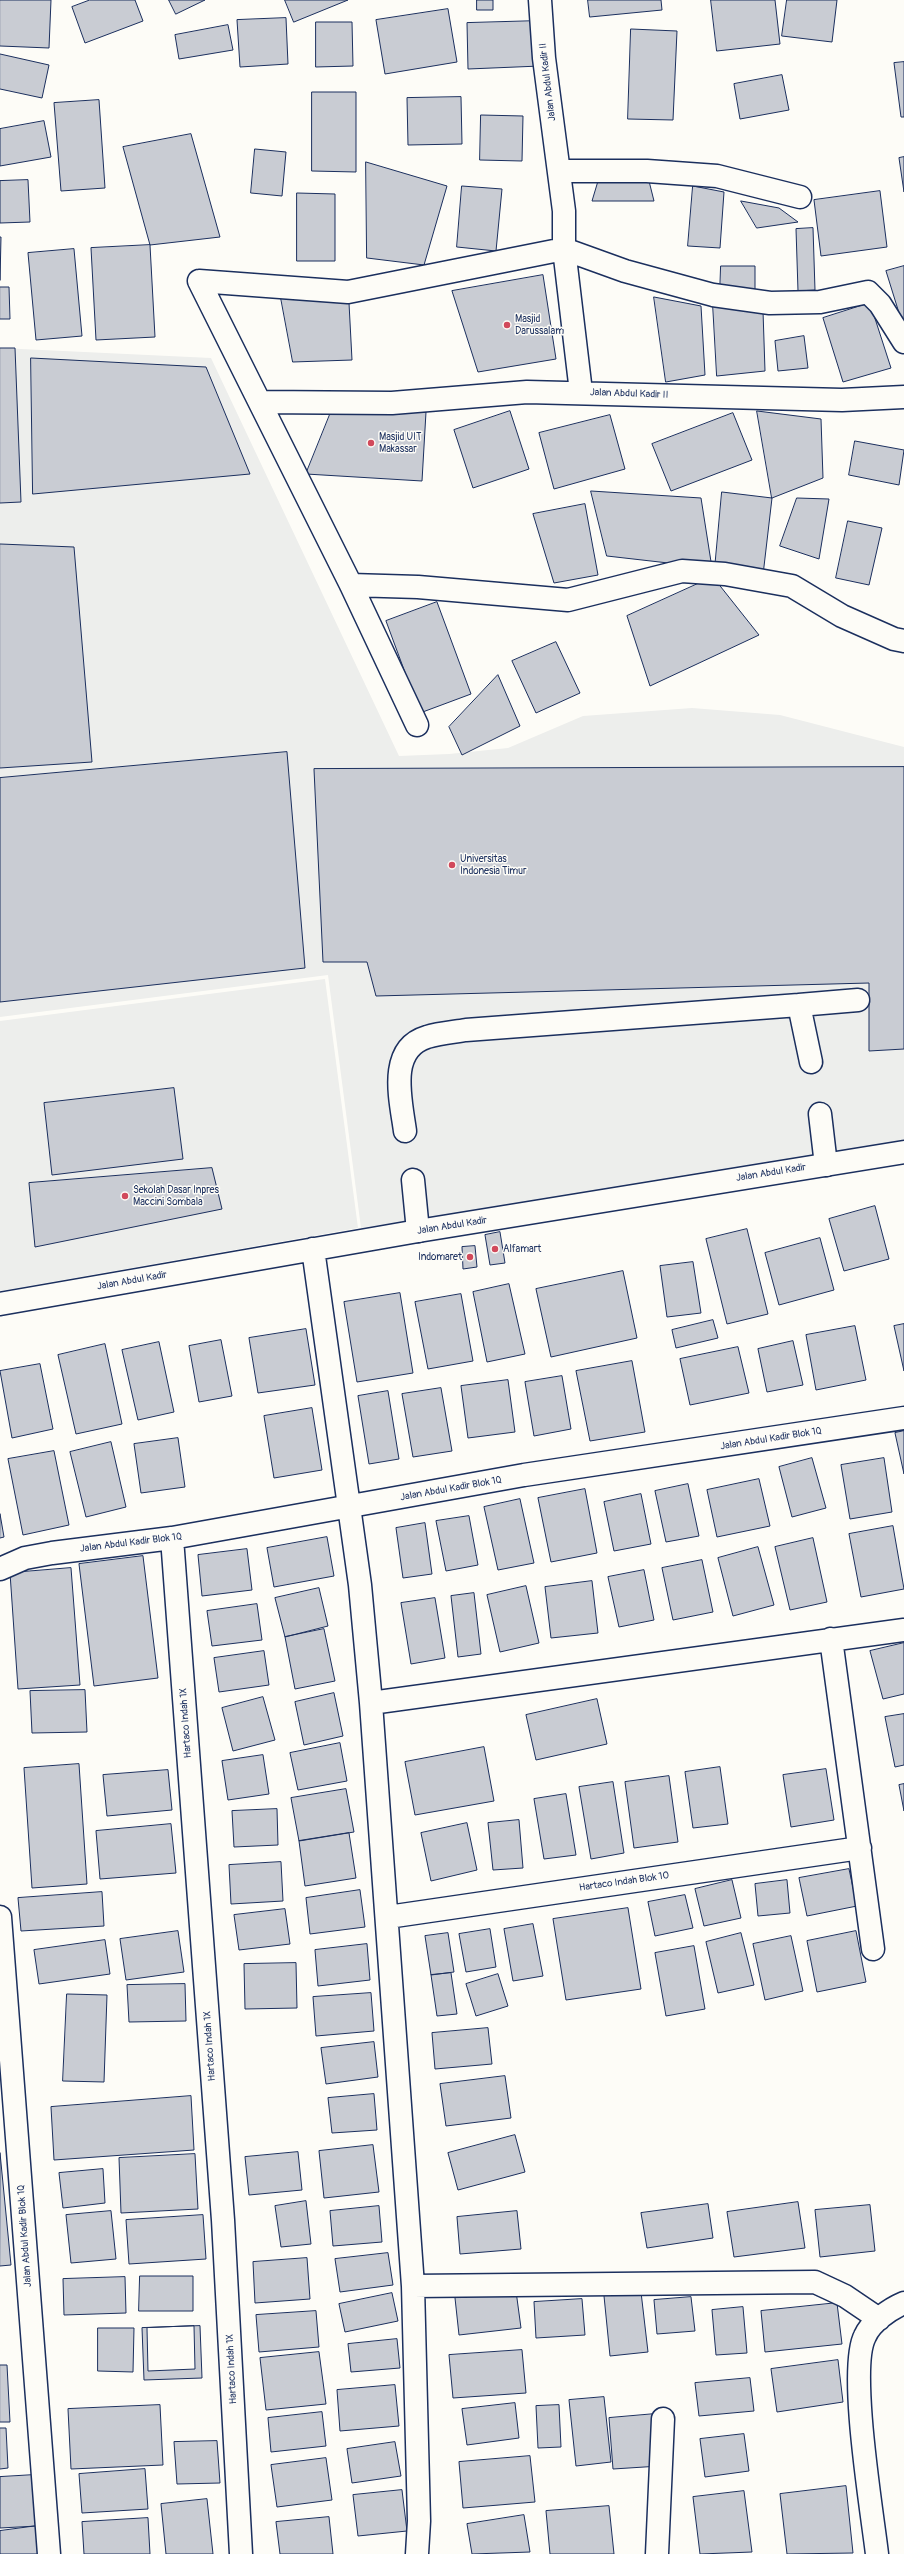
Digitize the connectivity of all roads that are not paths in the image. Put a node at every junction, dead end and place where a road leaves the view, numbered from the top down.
1 (540, 0) edge
2 (559, 171) junction
3 (800, 197) dead end
4 (564, 249) junction
5 (904, 342) edge
6 (581, 392) junction
7 (904, 397) edge
8 (260, 402) junction
9 (351, 585) junction
10 (904, 641) edge
11 (417, 725) dead end
12 (858, 1000) dead end
13 (800, 1005) junction
14 (811, 1062) dead end
15 (820, 1114) dead end
16 (405, 1131) dead end
17 (904, 1152) edge
18 (826, 1165) junction
19 (413, 1180) dead end
20 (418, 1231) junction
21 (313, 1249) junction
22 (0, 1304) edge
23 (904, 1418) edge
24 (348, 1507) junction
25 (172, 1538) junction
26 (0, 1569) edge
27 (904, 1630) edge
28 (831, 1639) junction
29 (371, 1703) junction
30 (860, 1848) junction
31 (0, 1917) edge
32 (388, 1917) junction
33 (873, 1949) dead end
34 (413, 2286) junction
35 (904, 2303) edge
36 (879, 2318) junction
37 (663, 2419) dead end
38 (49, 2554) edge
39 (241, 2554) edge
40 (417, 2554) edge
41 (657, 2554) edge
42 (877, 2554) edge

1 - 2 street, Jalan Abdul Kadir II
2 - 3 street
2 - 4 street, Jalan Abdul Kadir II
4 - 5 street
4 - 6 street, Jalan Abdul Kadir II
4 - 8 street
6 - 7 street, Jalan Abdul Kadir II
6 - 8 street
8 - 9 street
9 - 10 street
9 - 11 street
12 - 13 street
13 - 14 street
13 - 16 street
15 - 18 street
17 - 18 street, Jalan Abdul Kadir
18 - 20 street, Jalan Abdul Kadir
19 - 20 street
20 - 21 street, Jalan Abdul Kadir
21 - 22 street, Jalan Abdul Kadir
21 - 24 street
23 - 24 street, Jalan Abdul Kadir Blok 1Q
24 - 25 street, Jalan Abdul Kadir Blok 1Q
24 - 29 street
25 - 26 street, Jalan Abdul Kadir Blok 1Q
25 - 39 street, Hartaco Indah 1X
27 - 28 street
28 - 29 street
28 - 30 street
29 - 32 street
30 - 32 street, Hartaco Indah Blok 1O
30 - 33 street
31 - 38 street, Jalan Abdul Kadir Blok 1Q
32 - 34 street
34 - 36 street
34 - 40 street
35 - 36 street
36 - 42 street
37 - 41 street

